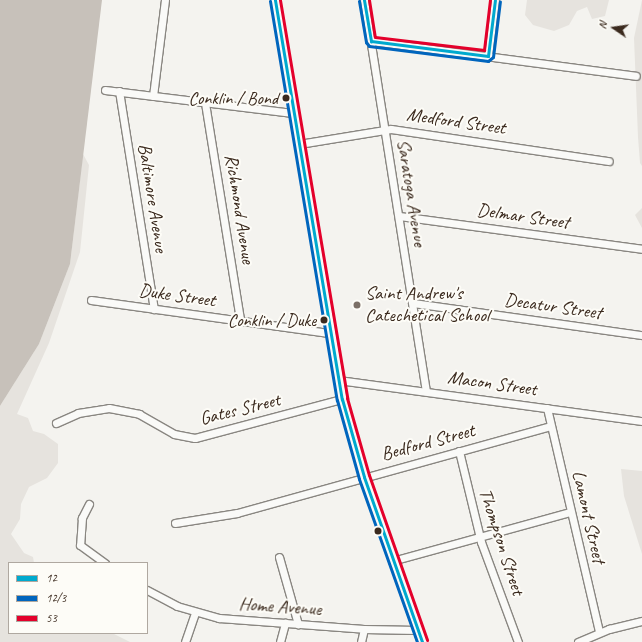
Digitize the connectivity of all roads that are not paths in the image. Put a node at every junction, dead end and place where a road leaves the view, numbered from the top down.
1 (164, 0) edge
2 (275, 0) edge
3 (364, 0) edge
4 (495, 0) edge
5 (371, 41) junction
6 (488, 56) junction
7 (636, 76) dead end
8 (105, 90) dead end
9 (118, 92) junction
10 (153, 96) junction
11 (205, 103) junction
12 (293, 113) junction
13 (385, 130) junction
14 (298, 144) junction
15 (609, 161) dead end
16 (399, 216) junction
17 (642, 249) edge
18 (91, 300) dead end
19 (413, 303) junction
20 (154, 309) junction
21 (240, 320) junction
22 (330, 333) junction
23 (642, 335) edge
24 (338, 380) junction
25 (426, 391) junction
26 (342, 399) junction
27 (547, 408) junction
28 (642, 421) edge
29 (56, 423) dead end
30 (550, 426) junction
31 (458, 451) junction
32 (364, 478) junction
33 (89, 504) dead end
34 (570, 512) junction
35 (176, 523) dead end
36 (480, 537) junction
37 (279, 557) dead end
38 (392, 561) junction
39 (104, 562) edge
40 (148, 590) edge
41 (195, 613) junction
42 (642, 621) edge
43 (285, 623) junction
44 (298, 624) junction
45 (364, 629) junction
46 (417, 630) junction
47 (599, 632) junction
48 (185, 642) edge
49 (280, 642) edge
50 (361, 642) edge
51 (422, 642) edge
52 (518, 642) edge
53 (578, 642) edge

1 - 10 street
2 - 12 main road
3 - 5 street, Saratoga Avenue
4 - 6 street
5 - 6 street
5 - 13 street, Saratoga Avenue
6 - 7 street
8 - 9 street
9 - 10 street
9 - 20 street, Baltimore Avenue
10 - 11 street
11 - 12 street
11 - 21 street, Richmond Avenue
12 - 14 main road
13 - 14 street, Medford Street
13 - 15 street, Medford Street
13 - 16 street, Saratoga Avenue
14 - 22 main road
16 - 17 street, Delmar Street
16 - 19 street, Saratoga Avenue
18 - 20 street, Duke Street
19 - 23 street, Decatur Street
19 - 25 street, Saratoga Avenue
20 - 21 street, Duke Street
21 - 22 street, Duke Street
22 - 24 main road
24 - 25 street, Macon Street
24 - 26 main road
25 - 27 street, Macon Street
26 - 29 street, Gates Street
26 - 32 main road
27 - 28 street, Macon Street
27 - 30 street, Lamont Street
30 - 31 street, Bedford Street
30 - 34 street, Lamont Street
31 - 32 street, Bedford Street
31 - 36 street, Thompson Street
32 - 35 street, Bedford Street
32 - 38 main road
33 - 39 street
34 - 36 street
34 - 47 street, Lamont Street
36 - 38 street
36 - 52 street, Thompson Street
37 - 44 street
38 - 46 main road
40 - 41 street, Home Avenue
41 - 43 street, Home Avenue
41 - 48 street
42 - 47 street
43 - 44 street, Home Avenue
43 - 49 street
44 - 45 street, Home Avenue
45 - 46 street, Home Avenue
45 - 50 street
46 - 51 main road
47 - 53 street

